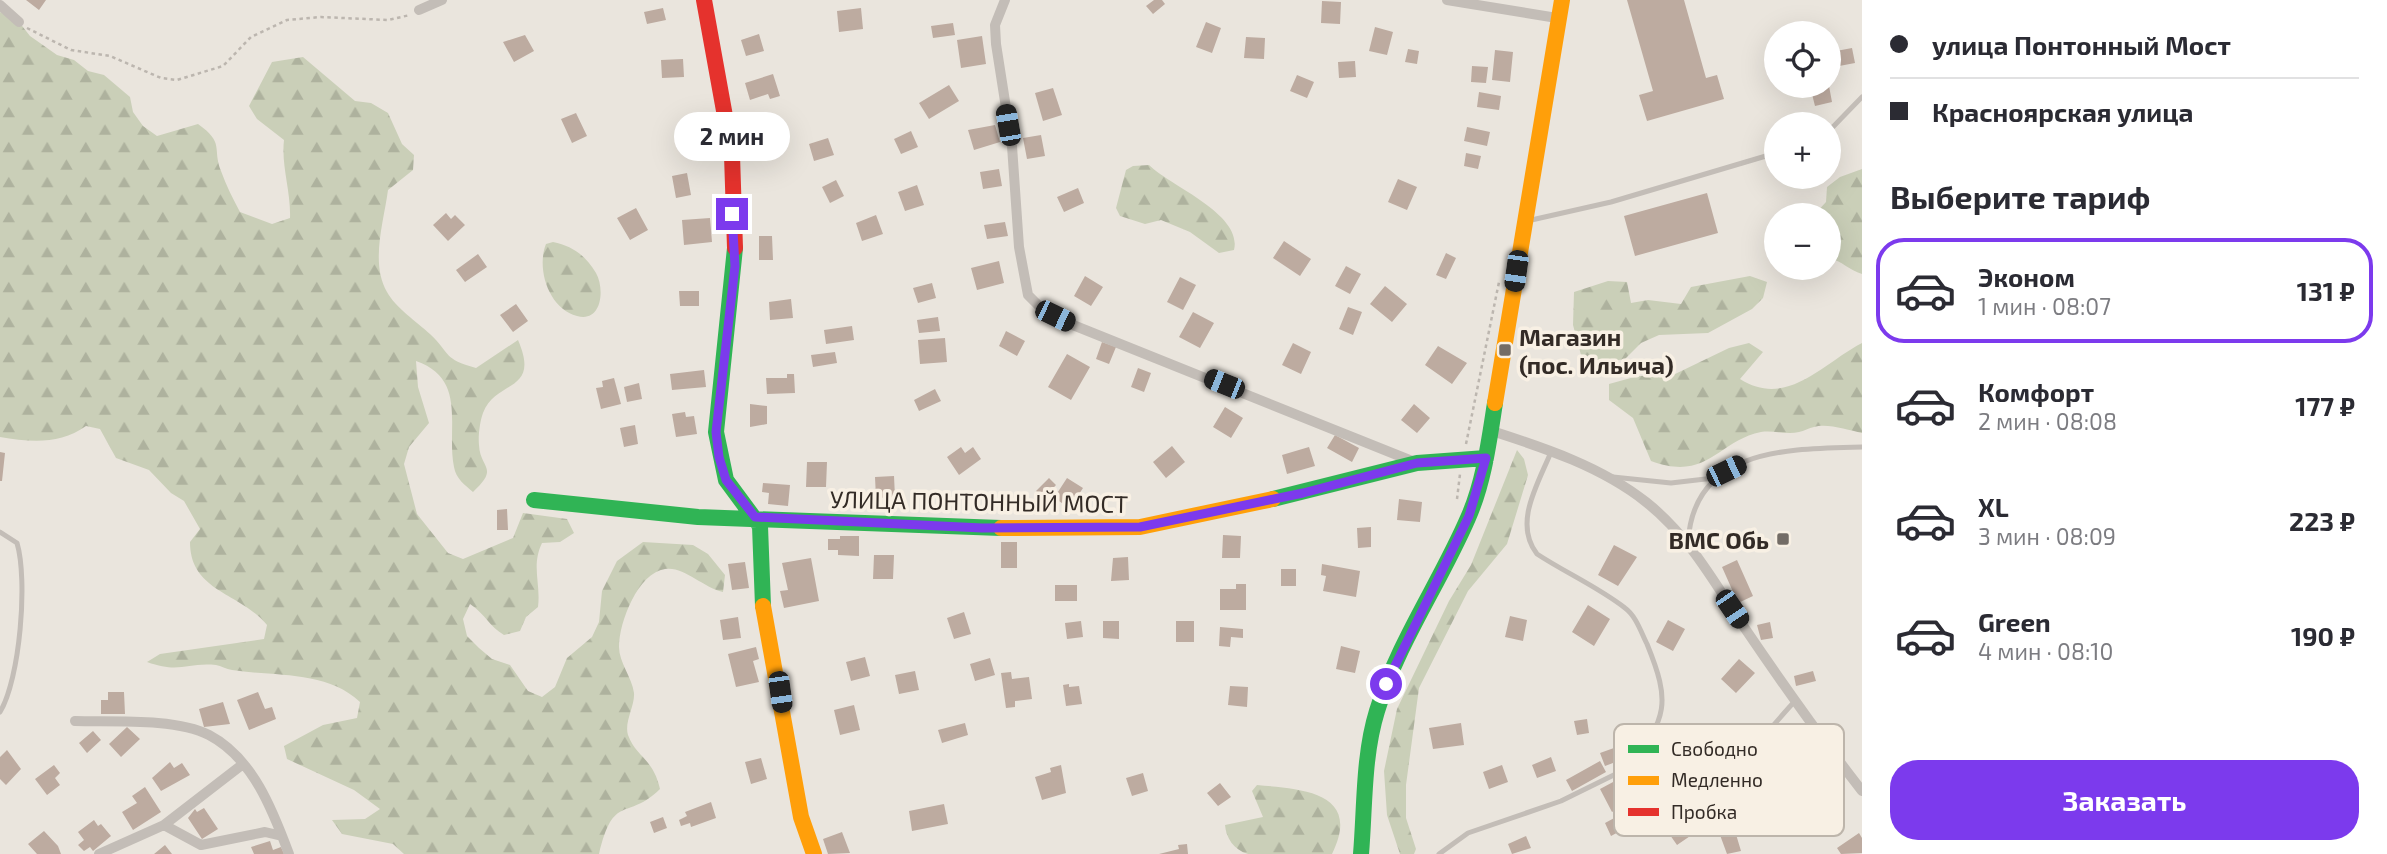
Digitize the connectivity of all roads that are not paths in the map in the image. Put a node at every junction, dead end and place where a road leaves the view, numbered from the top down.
1 (442, 0) edge
2 (704, 0) edge
3 (1005, 0) edge
4 (1447, 0) edge
5 (1562, 0) edge
6 (0, 5) edge
7 (419, 10) road end
8 (1557, 18) junction
9 (19, 22) road end
10 (1862, 97) edge
11 (1841, 119) edge
12 (1764, 157) edge
13 (1524, 222) junction
14 (1492, 432) junction
15 (1862, 447) edge
16 (1551, 452) junction
17 (1486, 458) junction
18 (1417, 463) junction
19 (1606, 476) junction
20 (1716, 478) junction
21 (534, 500) dead end
22 (755, 517) junction
23 (0, 532) edge
24 (1688, 543) junction
25 (1796, 700) junction
26 (0, 712) edge
27 (75, 721) dead end
28 (1659, 724) edge
29 (1773, 724) edge
30 (1813, 724) edge
31 (243, 764) junction
32 (1844, 766) edge
33 (1614, 775) edge
34 (1862, 791) edge
35 (164, 825) junction
36 (282, 836) junction
37 (99, 854) edge
38 (289, 854) edge
39 (814, 854) edge
40 (1361, 854) edge
41 (1438, 854) edge

1 - 7 street
2 - 22 street
3 - 18 street, УЛИЦА ПОНТОННЫЙ МОСТ
4 - 8 street
5 - 8 street
6 - 9 street
8 - 13 street
10 - 11 lane
12 - 13 lane
13 - 14 street
14 - 16 street
14 - 17 street
15 - 20 lane
16 - 19 street
16 - 28 lane
17 - 18 street, УЛИЦА ПОНТОННЫЙ МОСТ
17 - 40 street
18 - 22 street, УЛИЦА ПОНТОННЫЙ МОСТ
19 - 20 lane
19 - 24 street
20 - 24 lane
21 - 22 street, УЛИЦА ПОНТОННЫЙ МОСТ
22 - 39 street
23 - 26 lane
24 - 25 street
25 - 29 lane
25 - 30 street
27 - 31 street
31 - 35 street
31 - 36 street
32 - 34 street
33 - 41 lane
35 - 36 street
35 - 37 street
36 - 38 street

